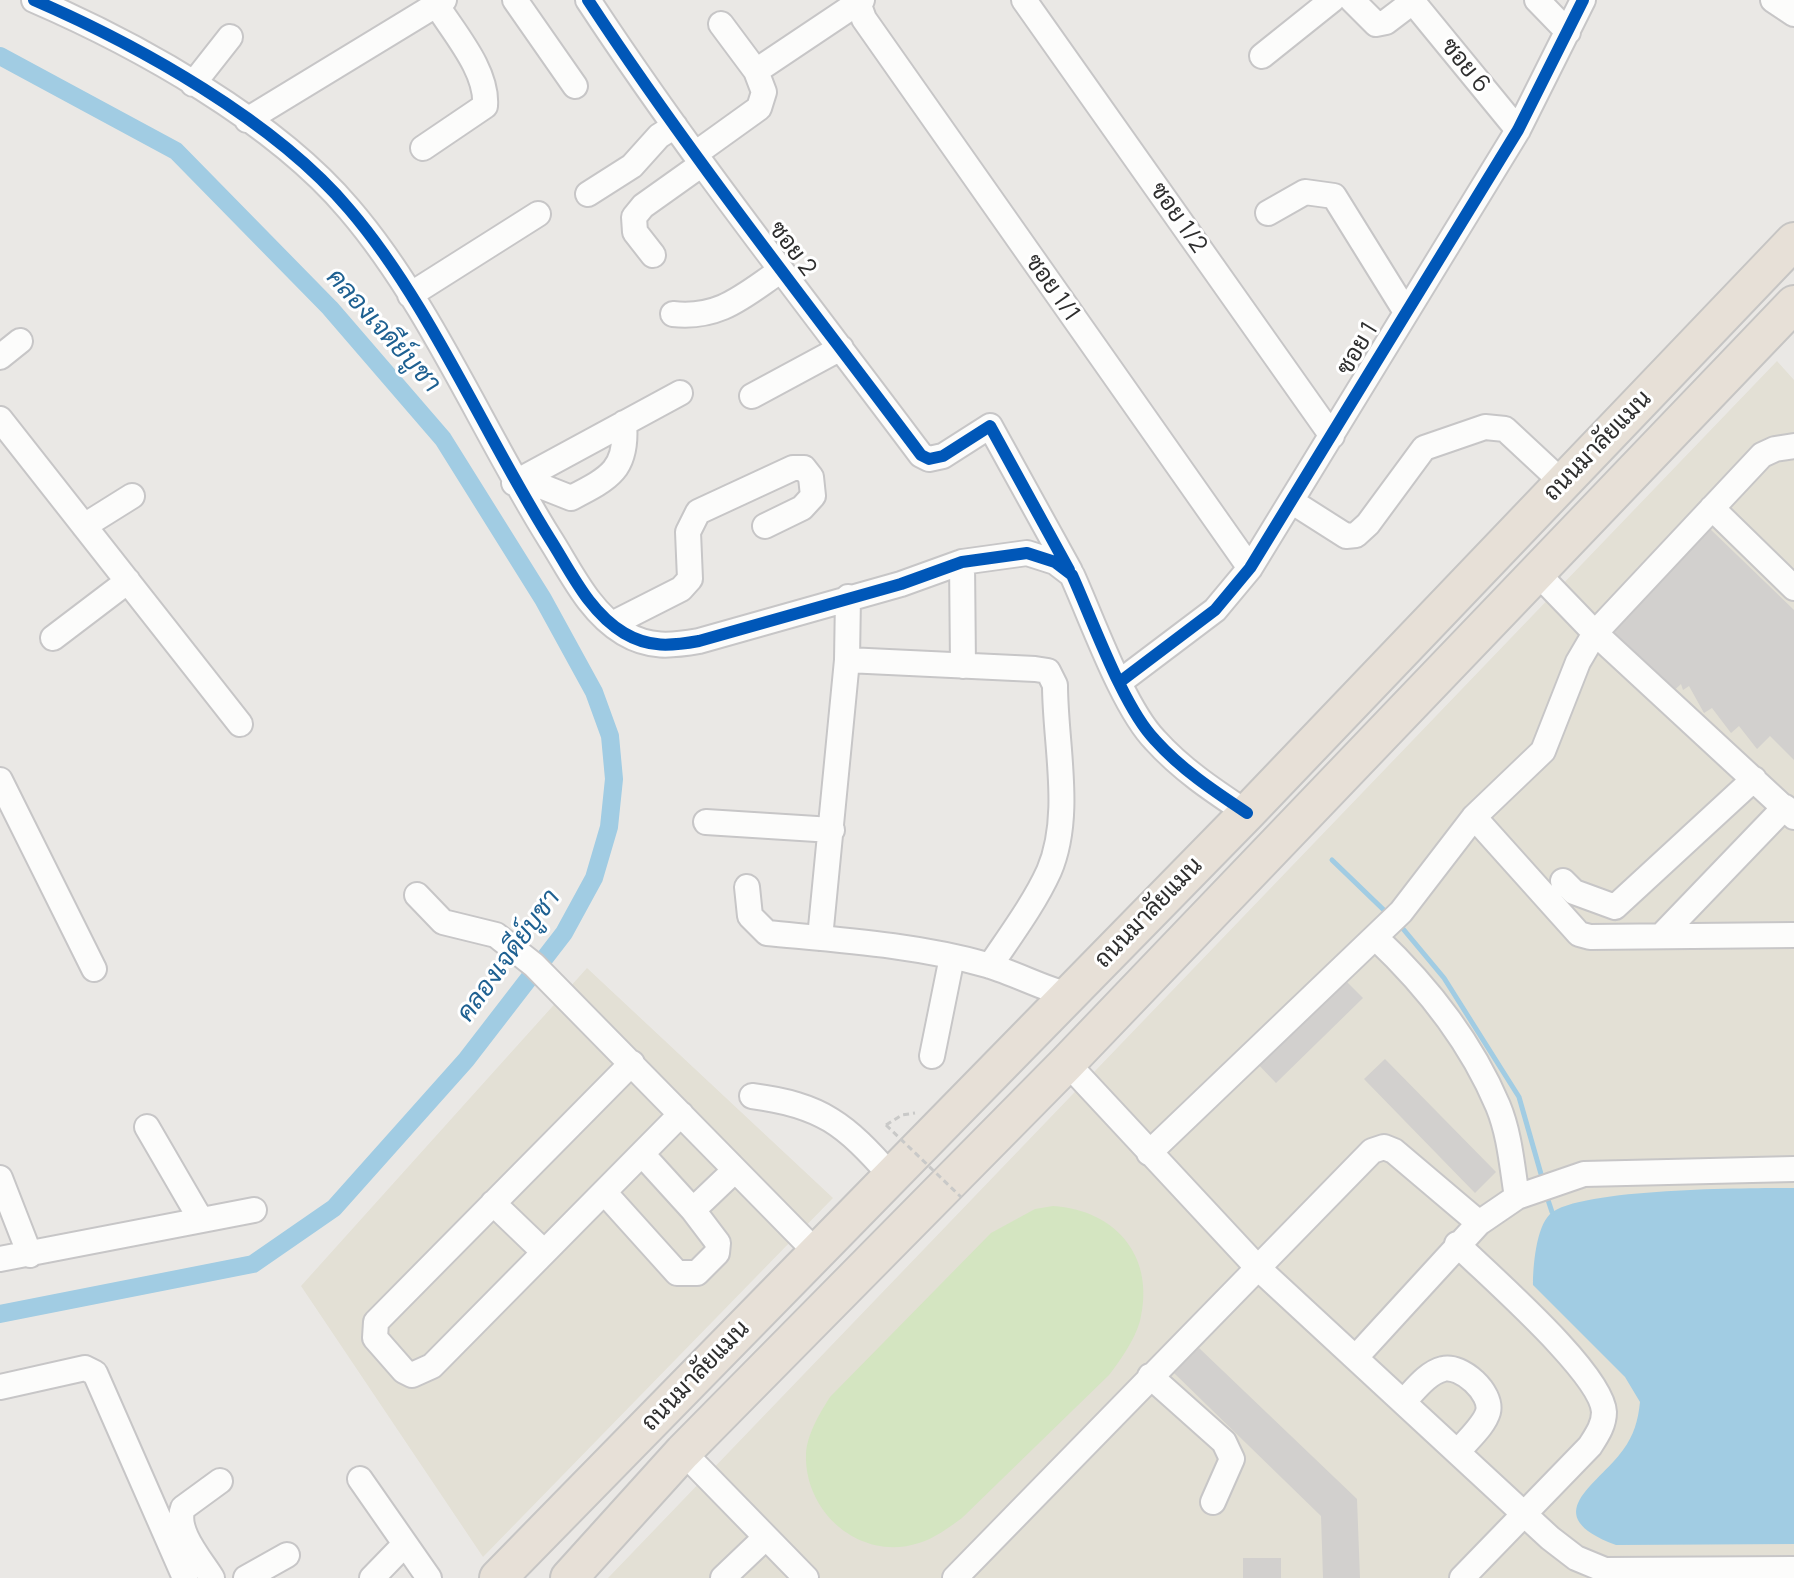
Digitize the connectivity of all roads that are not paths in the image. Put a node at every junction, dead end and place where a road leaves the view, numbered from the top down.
1 (34, 0) edge
2 (515, 0) edge
3 (588, 0) edge
4 (1024, 0) edge
5 (1332, 0) edge
6 (1352, 0) edge
7 (1537, 0) edge
8 (1583, 0) edge
9 (1773, 0) edge
10 (1414, 1) edge
11 (440, 2) edge
12 (861, 2) edge
13 (1794, 14) edge
14 (721, 24) dead end
15 (1568, 32) junction
16 (230, 37) dead end
17 (1262, 56) dead end
18 (756, 71) junction
19 (193, 84) junction
20 (575, 86) dead end
21 (247, 120) junction
22 (675, 126) junction
23 (1518, 130) junction
24 (423, 148) dead end
25 (698, 159) junction
26 (588, 194) dead end
27 (1268, 213) dead end
28 (538, 214) dead end
29 (1794, 241) edge
30 (653, 255) dead end
31 (780, 271) junction
32 (410, 295) junction
33 (1794, 304) edge
34 (1406, 312) junction
35 (673, 314) dead end
36 (20, 341) dead end
37 (841, 348) junction
38 (0, 357) edge
39 (680, 393) dead end
40 (752, 396) dead end
41 (0, 419) edge
42 (624, 423) junction
43 (1332, 436) junction
44 (1794, 446) edge
45 (519, 481) junction
46 (1563, 483) junction
47 (132, 496) dead end
48 (571, 498) junction
49 (1291, 501) junction
50 (1712, 508) junction
51 (84, 526) junction
52 (765, 526) dead end
53 (550, 539) junction
54 (962, 562) junction
55 (1250, 568) junction
56 (1072, 575) junction
57 (1539, 575) junction
58 (128, 581) junction
59 (1794, 588) edge
60 (848, 597) junction
61 (612, 624) junction
62 (1595, 633) junction
63 (53, 638) dead end
64 (847, 660) junction
65 (963, 666) junction
66 (1121, 681) junction
67 (240, 724) dead end
68 (1754, 779) junction
69 (0, 780) edge
70 (1789, 812) edge
71 (1247, 813) junction
72 (1474, 817) junction
73 (706, 822) dead end
74 (832, 830) junction
75 (1563, 881) dead end
76 (747, 887) dead end
77 (417, 895) dead end
78 (1378, 934) junction
79 (1794, 935) edge
80 (1661, 936) junction
81 (820, 938) junction
82 (952, 957) junction
83 (990, 966) junction
84 (94, 969) dead end
85 (1068, 995) junction
86 (932, 1056) dead end
87 (632, 1063) junction
88 (1067, 1063) junction
89 (752, 1096) dead end
90 (681, 1114) junction
91 (147, 1127) dead end
92 (1149, 1153) junction
93 (642, 1154) junction
94 (1794, 1169) edge
95 (735, 1170) junction
96 (891, 1176) junction
97 (0, 1178) edge
98 (604, 1192) junction
99 (1521, 1195) junction
100 (493, 1203) junction
101 (254, 1210) dead end
102 (693, 1210) junction
103 (201, 1220) junction
104 (1479, 1223) junction
105 (1457, 1244) junction
106 (544, 1252) junction
107 (816, 1252) junction
108 (30, 1255) junction
109 (0, 1259) edge
110 (1257, 1267) junction
111 (1357, 1356) junction
112 (1150, 1376) junction
113 (0, 1387) edge
114 (1404, 1401) junction
115 (683, 1452) junction
116 (1458, 1452) junction
117 (360, 1479) dead end
118 (220, 1481) dead end
119 (1213, 1502) dead end
120 (1526, 1514) junction
121 (765, 1538) junction
122 (405, 1544) junction
123 (287, 1555) dead end
124 (1794, 1569) edge
125 (585, 1571) edge
126 (1606, 1574) edge
127 (185, 1578) edge
128 (212, 1578) edge
129 (246, 1578) edge
130 (372, 1578) edge
131 (429, 1578) edge
132 (498, 1578) edge
133 (723, 1578) edge
134 (806, 1578) edge
135 (955, 1578) edge
136 (1462, 1578) edge

1 - 19 street
2 - 20 street
3 - 22 street, ซอย 2
4 - 43 street, ซอย 1/2
5 - 17 street
6 - 10 street, ซอย 6
7 - 15 street
8 - 15 street, ซอย 1
9 - 13 street
10 - 23 street, ซอย 6
11 - 21 street
11 - 24 street
12 - 18 street
12 - 55 street, ซอย 1/1
14 - 18 street
15 - 23 street, ซอย 1
16 - 19 street
18 - 25 street
19 - 21 street
21 - 32 street
22 - 25 street, ซอย 2
22 - 26 street
23 - 34 street, ซอย 1
25 - 30 street
25 - 31 street, ซอย 2
27 - 34 street
28 - 32 street
29 - 46 highway, ถนนมาลัยแมน
31 - 35 street
31 - 37 street, ซอย 2
32 - 45 street
33 - 57 highway, ถนนมาลัยแมน
34 - 43 street, ซอย 1
36 - 38 street
37 - 40 street
37 - 56 street, ซอย 2
39 - 42 street
41 - 51 street
42 - 45 street
42 - 48 street
43 - 49 street, ซอย 1
44 - 50 street
45 - 48 street
45 - 53 street
46 - 49 street
46 - 71 highway, ถนนมาลัยแมน
47 - 51 street
48 - 53 street
49 - 55 street, ซอย 1
50 - 59 street
50 - 62 street
51 - 58 street
52 - 61 street
53 - 61 street
54 - 56 street
54 - 60 street
54 - 65 street
55 - 66 street, ซอย 1
56 - 66 street
57 - 62 street
57 - 88 highway, ถนนมาลัยแมน
58 - 63 street
58 - 67 street
60 - 61 street
60 - 64 street
62 - 68 street
62 - 72 street
64 - 65 street
64 - 74 street
65 - 83 street
66 - 71 street
68 - 70 street
68 - 75 street
69 - 84 street
70 - 80 street
71 - 85 highway, ถนนมาลัยแมน
72 - 78 street
72 - 80 street
73 - 74 street
74 - 81 street
76 - 81 street
77 - 87 street
78 - 92 street
78 - 99 street
79 - 80 street
81 - 82 street
82 - 83 street
82 - 86 street
83 - 85 street
85 - 96 highway, ถนนมาลัยแมน
87 - 90 street
87 - 100 street
88 - 92 street
88 - 115 highway, ถนนมาลัยแมน
89 - 96 street
90 - 93 street
90 - 95 street
91 - 103 street
92 - 110 street
93 - 98 street
93 - 102 street
94 - 99 street
95 - 102 street
95 - 107 street
96 - 107 highway, ถนนมาลัยแมน
97 - 108 street
98 - 102 street
98 - 106 street
99 - 104 street
100 - 106 street
100 - 106 street
101 - 103 street
103 - 108 street
104 - 105 street
104 - 110 street
105 - 111 street
105 - 120 street
107 - 132 highway, ถนนมาลัยแมน
108 - 109 street
110 - 111 street
110 - 112 street
111 - 114 street
112 - 119 street
112 - 135 street
113 - 127 street
114 - 116 street
114 - 116 street
115 - 121 street
115 - 125 highway, ถนนมาลัยแมน
116 - 120 street
117 - 122 street
118 - 128 street
120 - 126 street
120 - 136 street
121 - 133 street
121 - 134 street
122 - 130 street
122 - 131 street
123 - 129 street
124 - 126 street

